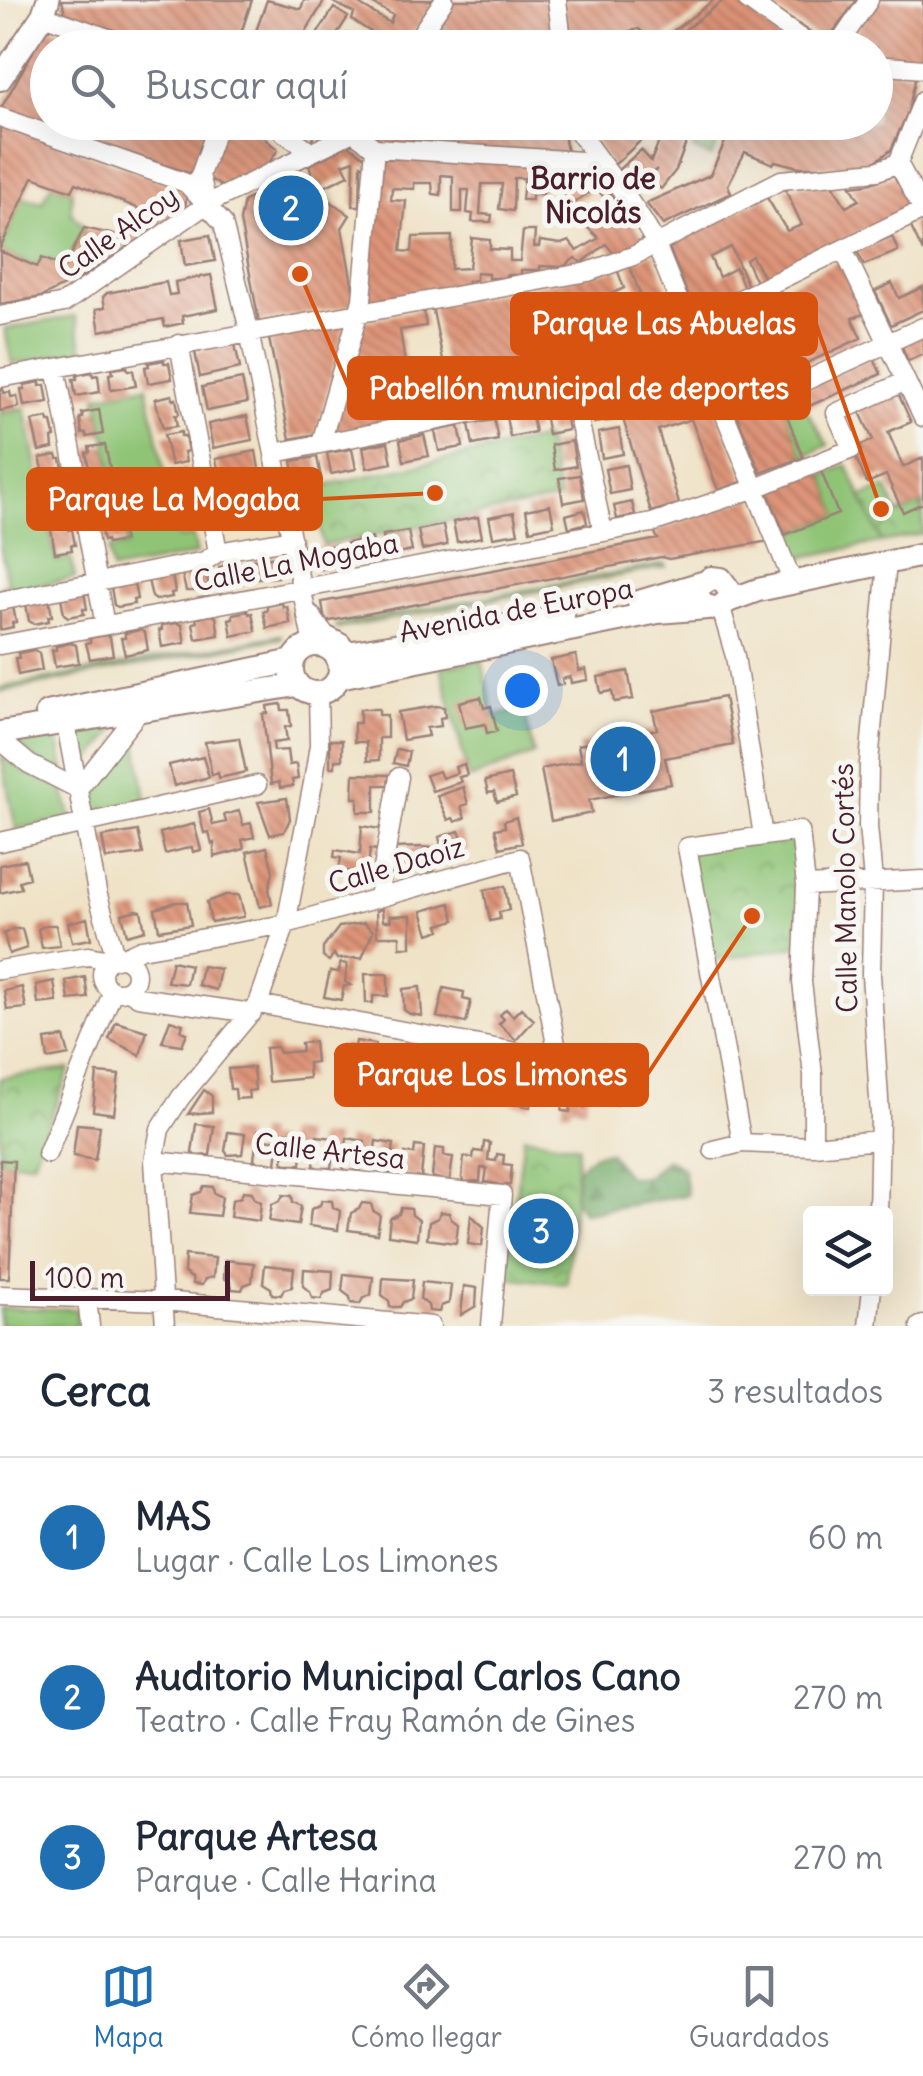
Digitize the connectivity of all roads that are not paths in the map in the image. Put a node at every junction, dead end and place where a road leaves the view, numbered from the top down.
1 (444, 0) edge
2 (558, 0) edge
3 (748, 0) edge
4 (869, 0) edge
5 (45, 7) edge
6 (31, 30) edge
7 (96, 30) edge
8 (423, 30) edge
9 (561, 30) edge
10 (789, 30) edge
11 (848, 30) edge
12 (30, 31) edge
13 (893, 67) edge
14 (923, 70) edge
15 (0, 79) edge
16 (923, 100) edge
17 (0, 117) edge
18 (30, 128) edge
19 (65, 140) edge
20 (213, 140) edge
21 (295, 140) edge
22 (333, 140) edge
23 (368, 140) edge
24 (584, 140) edge
25 (376, 148) junction
26 (312, 152) junction
27 (598, 162) junction
28 (898, 162) junction
29 (208, 204) junction
30 (923, 210) edge
31 (656, 242) junction
32 (843, 249) junction
33 (0, 316) edge
34 (354, 316) junction
35 (689, 324) junction
36 (923, 327) edge
37 (249, 333) junction
38 (888, 343) junction
39 (180, 344) junction
40 (700, 352) junction
41 (56, 368) junction
42 (0, 378) edge
43 (906, 381) junction
44 (792, 387) dead end
45 (573, 392) junction
46 (923, 417) edge
47 (321, 444) junction
48 (275, 453) junction
49 (756, 488) junction
50 (603, 532) junction
51 (292, 539) junction
52 (218, 552) junction
53 (923, 555) edge
54 (876, 563) junction
55 (789, 573) junction
56 (98, 580) junction
57 (302, 589) junction
58 (716, 596) junction
59 (0, 601) edge
60 (308, 616) junction
61 (105, 625) junction
62 (0, 645) edge
63 (313, 645) junction
64 (368, 650) junction
65 (293, 661) junction
66 (337, 666) junction
67 (308, 689) junction
68 (108, 700) junction
69 (138, 713) junction
70 (66, 724) junction
71 (3, 730) edge
72 (400, 777) dead end
73 (257, 785) dead end
74 (78, 789) junction
75 (84, 824) junction
76 (764, 836) junction
77 (0, 842) edge
78 (923, 880) edge
79 (873, 881) junction
80 (806, 886) junction
81 (378, 898) junction
82 (286, 924) junction
83 (116, 959) junction
84 (0, 970) edge
85 (120, 990) junction
86 (255, 1008) junction
87 (558, 1060) junction
88 (614, 1096) dead end
89 (880, 1140) junction
90 (742, 1142) junction
91 (814, 1146) junction
92 (713, 1150) dead end
93 (48, 1154) dead end
94 (154, 1161) junction
95 (878, 1206) edge
96 (0, 1295) edge
97 (871, 1296) edge
98 (87, 1298) junction
99 (164, 1301) junction
100 (90, 1326) edge
101 (164, 1326) edge
102 (431, 1326) edge
103 (491, 1326) edge
104 (868, 1326) edge

1 - 8 street
2 - 9 street
3 - 10 street
4 - 11 street
5 - 6 main road
5 - 7 street
12 - 15 main road
13 - 14 street
16 - 28 street
17 - 18 street
19 - 29 street
20 - 29 street
21 - 26 street
22 - 26 street, Calle Alcoy
23 - 25 street
24 - 27 street
25 - 27 street
25 - 34 street
26 - 29 street, Calle Alcoy
27 - 31 street
28 - 30 street
28 - 31 street
29 - 33 street, Calle Alcoy
29 - 37 street
30 - 32 street
31 - 34 street
31 - 35 street
32 - 35 street
32 - 38 street
34 - 37 street
34 - 47 street
35 - 40 street
36 - 38 street
37 - 39 street
37 - 48 street
38 - 43 street
38 - 44 street
39 - 41 street
39 - 52 street
40 - 45 street
40 - 49 street
41 - 42 street
41 - 56 street
43 - 46 street
43 - 49 street, Calle La Mogaba
45 - 47 street
45 - 50 street
47 - 48 street
48 - 51 street
49 - 50 street, Calle La Mogaba
49 - 55 street
50 - 57 street, Calle La Mogaba
51 - 52 street
51 - 57 street
52 - 56 street
53 - 54 main road, Avenida de Europa
54 - 55 main road, Avenida de Europa
54 - 58 main road, Avenida de Europa
54 - 79 street, Calle Manolo Cortés
55 - 58 main road, Avenida de Europa
56 - 59 street
56 - 61 street
57 - 60 street
57 - 61 street, Calle La Mogaba
58 - 64 main road, Avenida de Europa
58 - 66 main road, Avenida de Europa
58 - 76 street
60 - 63 street
60 - 64 main road
61 - 62 street, Calle La Mogaba
63 - 65 main road
63 - 66 main road
64 - 66 main road, Avenida de Europa
65 - 67 main road
65 - 68 main road
66 - 67 main road
67 - 69 main road
67 - 82 street
68 - 70 main road
68 - 71 main road
69 - 70 main road
69 - 74 street
70 - 71 main road
70 - 74 street
71 - 74 street
72 - 81 street
73 - 75 street
74 - 75 street
75 - 77 street
75 - 83 street
76 - 80 street
76 - 90 street
78 - 79 street
79 - 80 street
79 - 89 street, Calle Manolo Cortés
80 - 91 street
81 - 82 street, Calle Daoíz
81 - 87 street, Calle Daoíz
82 - 83 street, Calle Daoíz
82 - 86 street
83 - 84 street, Calle Daoíz
83 - 85 street
83 - 85 street
85 - 86 street
85 - 93 street
86 - 87 street
86 - 94 street
87 - 88 street
89 - 91 street
89 - 95 street, Calle Manolo Cortés
90 - 91 street
90 - 92 street
94 - 99 street
94 - 103 street, Calle Artesa
96 - 98 street
97 - 104 street
98 - 99 street
98 - 100 street
99 - 101 street
99 - 102 street

